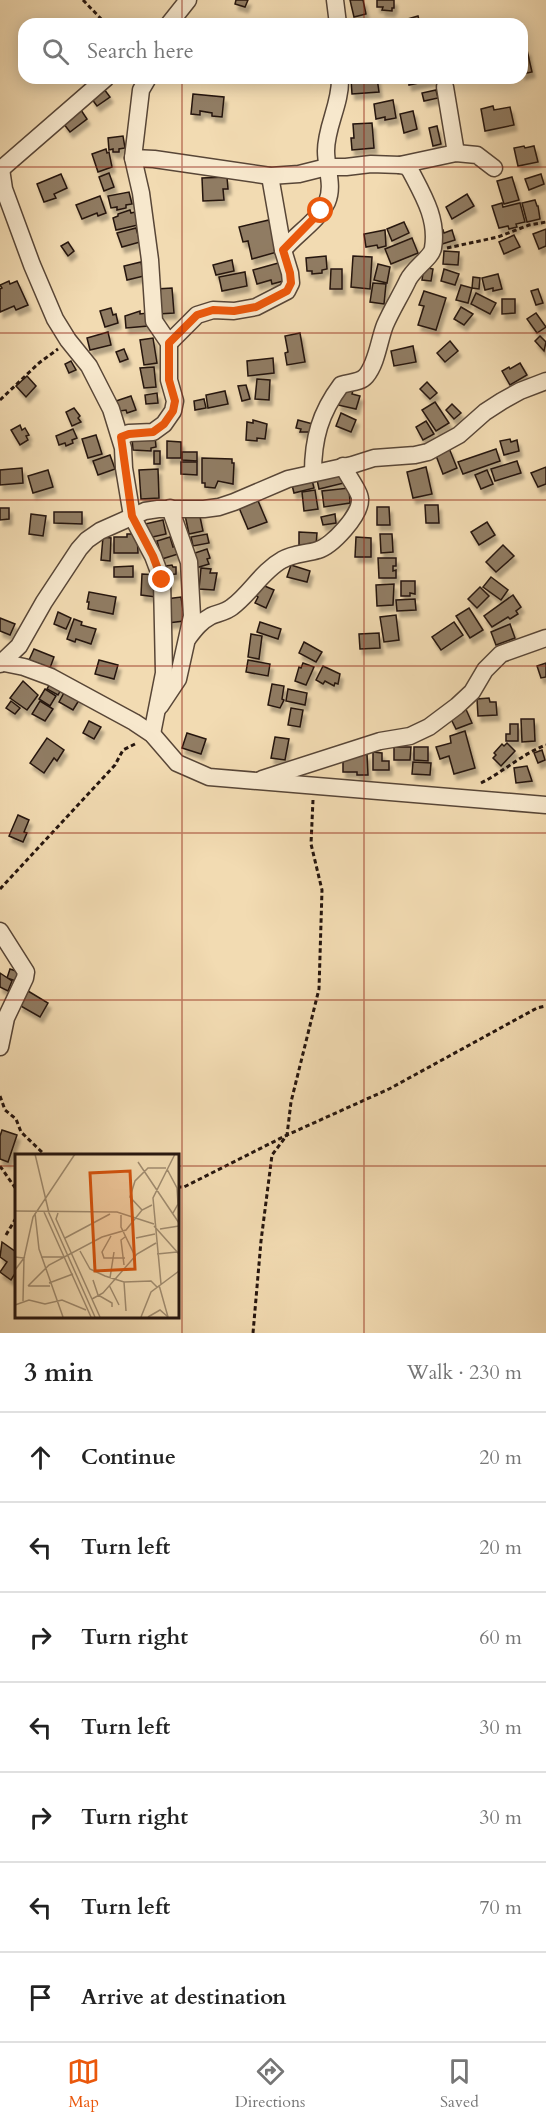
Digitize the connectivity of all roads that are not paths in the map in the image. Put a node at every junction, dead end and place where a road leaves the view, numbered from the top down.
1 (335, 0) edge
2 (186, 2) edge
3 (174, 18) edge
4 (179, 18) edge
5 (337, 18) edge
6 (99, 84) edge
7 (144, 84) edge
8 (339, 84) edge
9 (445, 87) dead end
10 (456, 153) junction
11 (134, 158) junction
12 (400, 165) junction
13 (327, 167) junction
14 (494, 168) dead end
15 (0, 170) edge
16 (270, 176) junction
17 (283, 250) junction
18 (169, 343) junction
19 (546, 381) edge
20 (121, 437) junction
21 (343, 466) junction
22 (313, 473) junction
23 (170, 508) junction
24 (132, 516) junction
25 (188, 638) junction
26 (546, 639) edge
27 (1, 663) edge
28 (159, 707) junction
29 (152, 734) junction
30 (254, 781) junction
31 (546, 805) edge
32 (0, 932) edge
33 (0, 1047) edge

1 - 5 street
2 - 3 street
2 - 4 street
6 - 15 street
7 - 11 street
8 - 13 street
9 - 10 street
10 - 12 street
10 - 14 street
11 - 16 street
11 - 18 street
12 - 13 street
12 - 22 street
13 - 16 street
13 - 17 street
15 - 20 street
16 - 17 street
17 - 18 street
18 - 20 street
19 - 21 street
20 - 24 street
21 - 22 street
21 - 25 street
22 - 23 street
23 - 24 street
23 - 25 street
24 - 27 street
24 - 28 street
25 - 28 street
26 - 30 street
27 - 29 street
28 - 29 street
29 - 30 street
30 - 31 street
32 - 33 street

